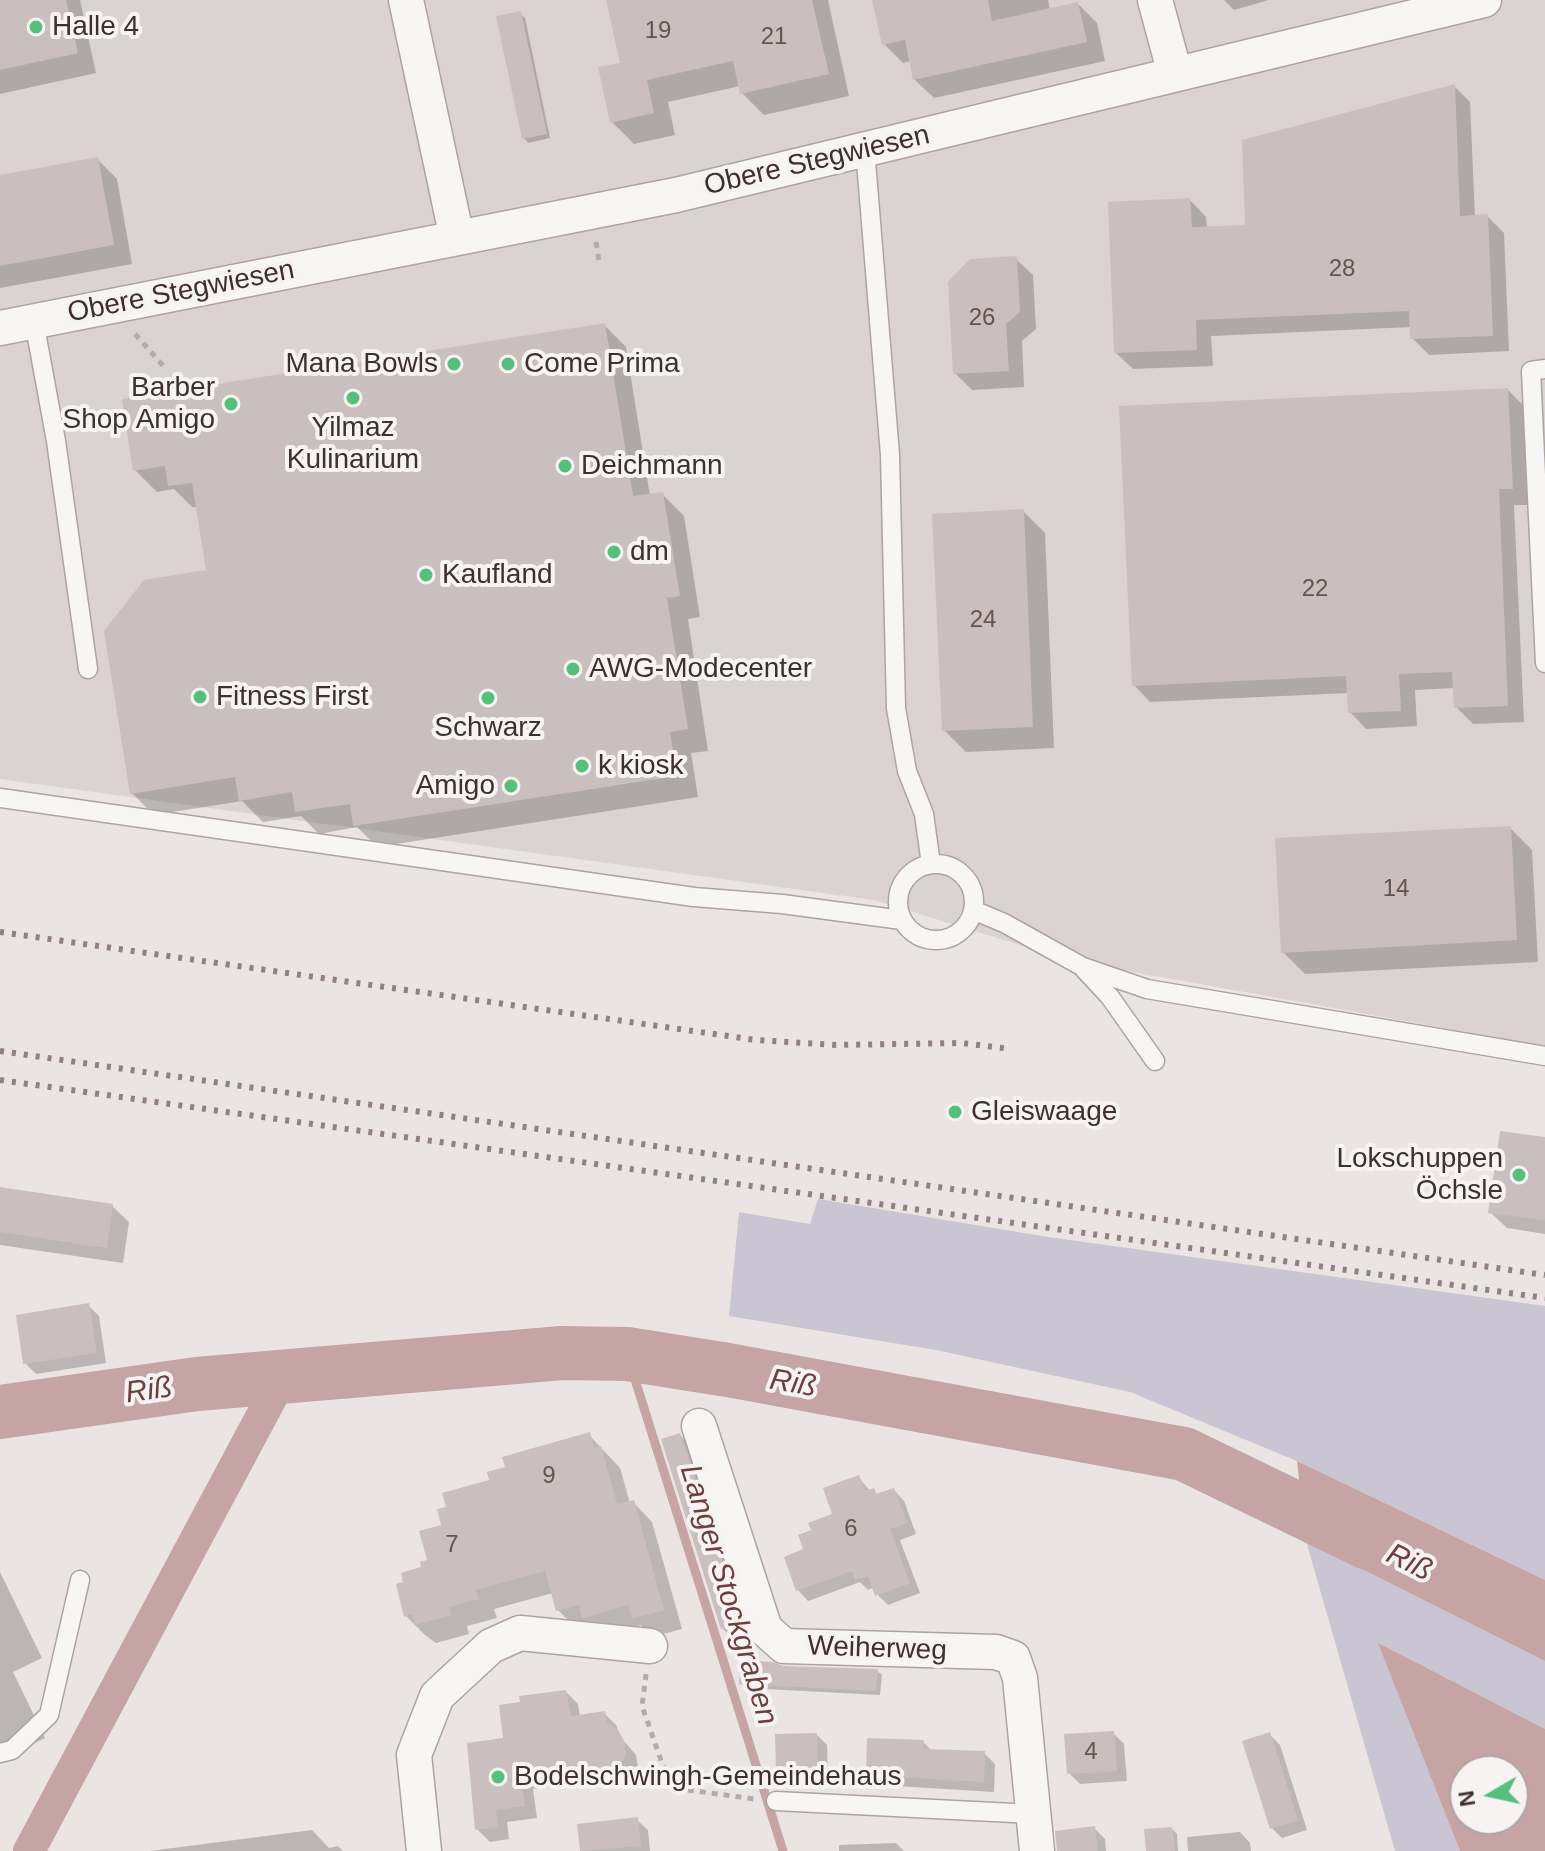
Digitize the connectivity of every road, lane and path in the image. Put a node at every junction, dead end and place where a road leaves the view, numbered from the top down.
1 (406, 0) edge
2 (1155, 0) edge
3 (1484, 0) edge
4 (1175, 74) junction
5 (865, 149) junction
6 (457, 238) junction
7 (110, 306) junction
8 (34, 321) junction
9 (0, 328) edge
10 (166, 369) dead end
11 (1545, 369) edge
12 (1545, 663) edge
13 (88, 669) dead end
14 (0, 798) edge
15 (931, 864) junction
16 (973, 910) junction
17 (902, 920) junction
18 (1083, 967) junction
19 (1545, 1056) edge
20 (1155, 1061) dead end
21 (699, 1426) dead end
22 (80, 1580) dead end
23 (650, 1646) joint
24 (0, 1753) edge
25 (732, 1796) dead end
26 (776, 1801) dead end
27 (1033, 1814) junction
28 (424, 1851) edge
29 (1037, 1851) edge

1 - 6 street
2 - 4 street
3 - 4 street, Obere Stegwiesen
4 - 5 street, Obere Stegwiesen
5 - 6 street, Obere Stegwiesen
5 - 15 lane
6 - 7 street, Obere Stegwiesen
7 - 8 street, Obere Stegwiesen
7 - 10 path
8 - 9 street, Obere Stegwiesen
8 - 13 lane
11 - 12 lane
14 - 17 lane
15 - 16 lane
15 - 17 lane
16 - 17 lane
16 - 18 lane
18 - 19 lane
18 - 20 lane
21 - 27 street, Weiherweg
22 - 24 lane
23 - 25 path
23 - 28 street
26 - 27 lane
27 - 29 street, Weiherweg

